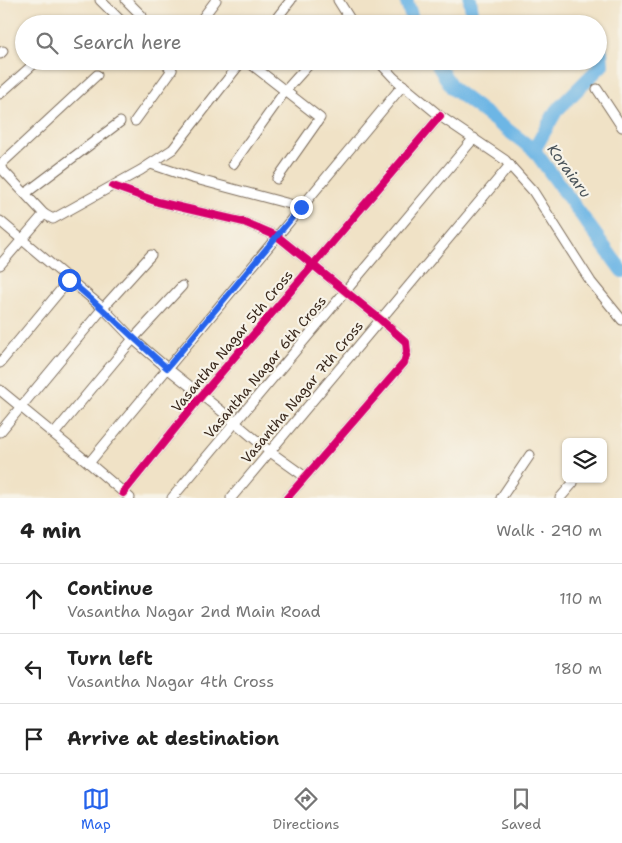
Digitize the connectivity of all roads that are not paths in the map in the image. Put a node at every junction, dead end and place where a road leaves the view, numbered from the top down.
1 (100, 0) edge
2 (126, 0) edge
3 (216, 0) edge
4 (291, 0) edge
5 (338, 0) edge
6 (115, 15) edge
7 (141, 15) edge
8 (205, 15) edge
9 (279, 15) edge
10 (346, 15) edge
11 (27, 70) edge
12 (172, 70) edge
13 (235, 70) edge
14 (258, 70) edge
15 (304, 70) edge
16 (386, 70) edge
17 (98, 75) dead end
18 (403, 85) junction
19 (597, 89) dead end
20 (285, 91) junction
21 (0, 94) edge
22 (440, 116) junction
23 (135, 121) dead end
24 (120, 122) dead end
25 (622, 127) edge
26 (474, 138) junction
27 (151, 164) junction
28 (233, 164) dead end
29 (510, 165) junction
30 (0, 166) edge
31 (278, 178) dead end
32 (113, 186) junction
33 (26, 193) junction
34 (301, 207) junction
35 (44, 214) junction
36 (0, 221) edge
37 (277, 236) junction
38 (22, 241) junction
39 (151, 255) dead end
40 (0, 265) edge
41 (313, 265) junction
42 (69, 280) junction
43 (182, 286) dead end
44 (346, 291) junction
45 (103, 308) junction
46 (381, 320) junction
47 (622, 320) edge
48 (133, 339) junction
49 (0, 363) edge
50 (167, 368) junction
51 (0, 390) edge
52 (202, 395) junction
53 (22, 408) junction
54 (236, 424) junction
55 (0, 432) edge
56 (54, 434) junction
57 (269, 451) junction
58 (530, 455) dead end
59 (89, 463) junction
60 (304, 476) junction
61 (573, 483) dead end
62 (126, 495) edge
63 (563, 495) edge
64 (172, 498) edge
65 (231, 498) edge
66 (287, 498) edge
67 (500, 498) edge
68 (573, 498) edge

1 - 6 street
2 - 7 street
3 - 8 street
4 - 9 street
5 - 10 street
11 - 21 street
12 - 23 street
13 - 27 street
14 - 20 street
15 - 20 street
16 - 18 street
17 - 30 street
18 - 22 street
18 - 34 street
19 - 25 street
20 - 28 street
20 - 31 street
22 - 26 street
22 - 41 street, Vasantha Nagar 5th Cross
24 - 33 street
26 - 29 street
26 - 44 street, Vasantha Nagar 6th Cross
27 - 32 street
27 - 34 street
29 - 46 street, Vasantha Nagar 7th Cross
29 - 47 street
30 - 33 street
32 - 35 street
32 - 37 street
33 - 35 street
34 - 37 street
35 - 38 street
36 - 38 street
37 - 41 street
37 - 50 street
38 - 40 street
38 - 42 street
39 - 45 street
41 - 44 street
41 - 52 street, Vasantha Nagar 5th Cross
42 - 45 street
42 - 49 street
43 - 48 street
44 - 46 street
44 - 54 street, Vasantha Nagar 6th Cross
45 - 48 street
45 - 53 street
46 - 57 street, Vasantha Nagar 7th Cross
46 - 60 street
48 - 50 street
48 - 56 street
50 - 52 street
50 - 59 street
51 - 53 street
52 - 54 street
52 - 62 street, Vasantha Nagar 5th Cross
53 - 55 street
53 - 56 street
54 - 57 street
54 - 64 street, Vasantha Nagar 6th Cross
56 - 59 street
57 - 60 street
57 - 65 street, Vasantha Nagar 7th Cross
58 - 67 street
59 - 62 street
60 - 66 street
61 - 63 street
63 - 68 street

